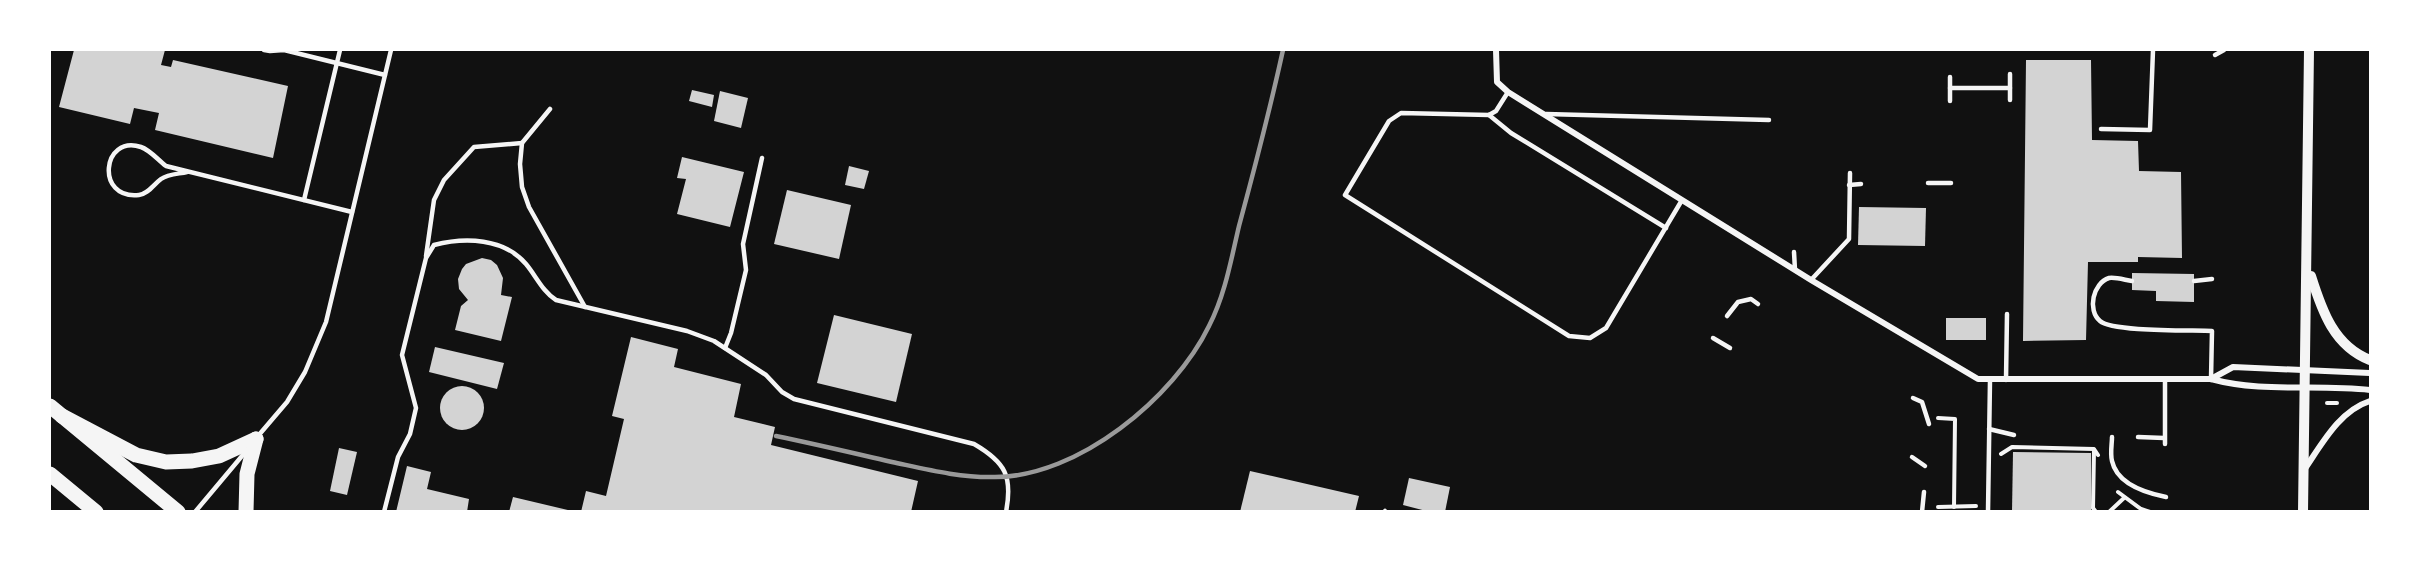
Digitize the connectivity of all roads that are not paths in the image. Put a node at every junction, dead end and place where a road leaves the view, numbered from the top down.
1 (264, 50) edge
2 (340, 50) edge
3 (391, 50) edge
4 (1496, 50) edge
5 (2153, 50) edge
6 (2224, 50) edge
7 (2309, 50) edge
8 (2215, 55) dead end
9 (338, 63) junction
10 (2010, 74) dead end
11 (385, 75) junction
12 (1950, 77) dead end
13 (1950, 88) junction
14 (2010, 88) junction
15 (1508, 92) junction
16 (2010, 99) dead end
17 (1950, 101) dead end
18 (550, 109) dead end
19 (1543, 114) junction
20 (1489, 115) junction
21 (1769, 120) dead end
22 (2101, 129) dead end
23 (522, 143) junction
24 (762, 158) dead end
25 (187, 172) junction
26 (1850, 173) dead end
27 (1928, 183) dead end
28 (1951, 183) dead end
29 (1861, 184) dead end
30 (1850, 185) junction
31 (304, 200) junction
32 (1682, 200) junction
33 (352, 212) junction
34 (1666, 228) junction
35 (1794, 252) dead end
36 (426, 258) junction
37 (2307, 265) junction
38 (1795, 270) junction
39 (2212, 279) dead end
40 (1811, 280) junction
41 (2132, 281) dead end
42 (2194, 281) dead end
43 (1758, 304) dead end
44 (585, 307) junction
45 (2007, 314) dead end
46 (1727, 316) dead end
47 (1713, 338) dead end
48 (725, 348) junction
49 (1730, 348) dead end
50 (2370, 360) edge
51 (2306, 370) junction
52 (2370, 373) edge
53 (2165, 379) junction
54 (2211, 379) junction
55 (1990, 380) junction
56 (2006, 380) junction
57 (2306, 387) junction
58 (2370, 390) edge
59 (1914, 398) dead end
60 (2370, 401) edge
61 (50, 406) edge
62 (62, 416) junction
63 (1928, 422) road end
64 (1989, 429) junction
65 (2014, 435) dead end
66 (2112, 437) dead end
67 (2138, 437) dead end
68 (2164, 438) junction
69 (256, 439) junction
70 (2165, 444) dead end
71 (1912, 457) dead end
72 (1925, 466) dead end
73 (2304, 470) junction
74 (50, 474) edge
75 (1923, 492) dead end
76 (2166, 497) dead end
77 (96, 512) edge
78 (178, 512) edge
79 (195, 512) edge
80 (246, 512) edge
81 (384, 512) edge
82 (1006, 512) edge
83 (1922, 512) edge
84 (1988, 512) edge
85 (2303, 512) edge

1 - 9 lane
2 - 9 lane
3 - 11 lane
4 - 15 street
5 - 22 lane
6 - 8 lane
7 - 37 street
9 - 11 lane
9 - 31 lane
10 - 14 lane
11 - 33 lane
12 - 13 lane
13 - 14 lane
13 - 17 lane
14 - 16 lane
15 - 19 street
15 - 20 lane
18 - 23 lane
19 - 21 lane
19 - 32 street
20 - 34 lane
20 - 34 lane
23 - 36 lane
23 - 44 lane
24 - 48 lane
25 - 25 lane
25 - 31 lane
26 - 30 lane
27 - 28 lane
29 - 30 lane
30 - 40 lane
31 - 33 lane
32 - 34 lane
32 - 38 street
33 - 69 lane
35 - 38 lane
36 - 44 lane
36 - 81 lane
37 - 50 street
37 - 51 street
38 - 40 street
39 - 42 lane
40 - 55 street
41 - 54 lane
43 - 46 lane
44 - 48 lane
45 - 56 lane
47 - 49 lane
48 - 82 lane
51 - 52 street
51 - 54 street
51 - 57 street
53 - 54 street
53 - 56 street
53 - 68 lane
54 - 57 street
55 - 56 street
55 - 64 lane
57 - 58 street
57 - 73 street
59 - 63 lane
60 - 73 street
61 - 62 main road
62 - 69 main road
62 - 78 main road
64 - 65 lane
64 - 84 lane
66 - 76 lane
67 - 68 lane
68 - 70 lane
69 - 79 lane
69 - 80 main road
71 - 72 lane
73 - 85 street
74 - 77 main road
75 - 83 lane

